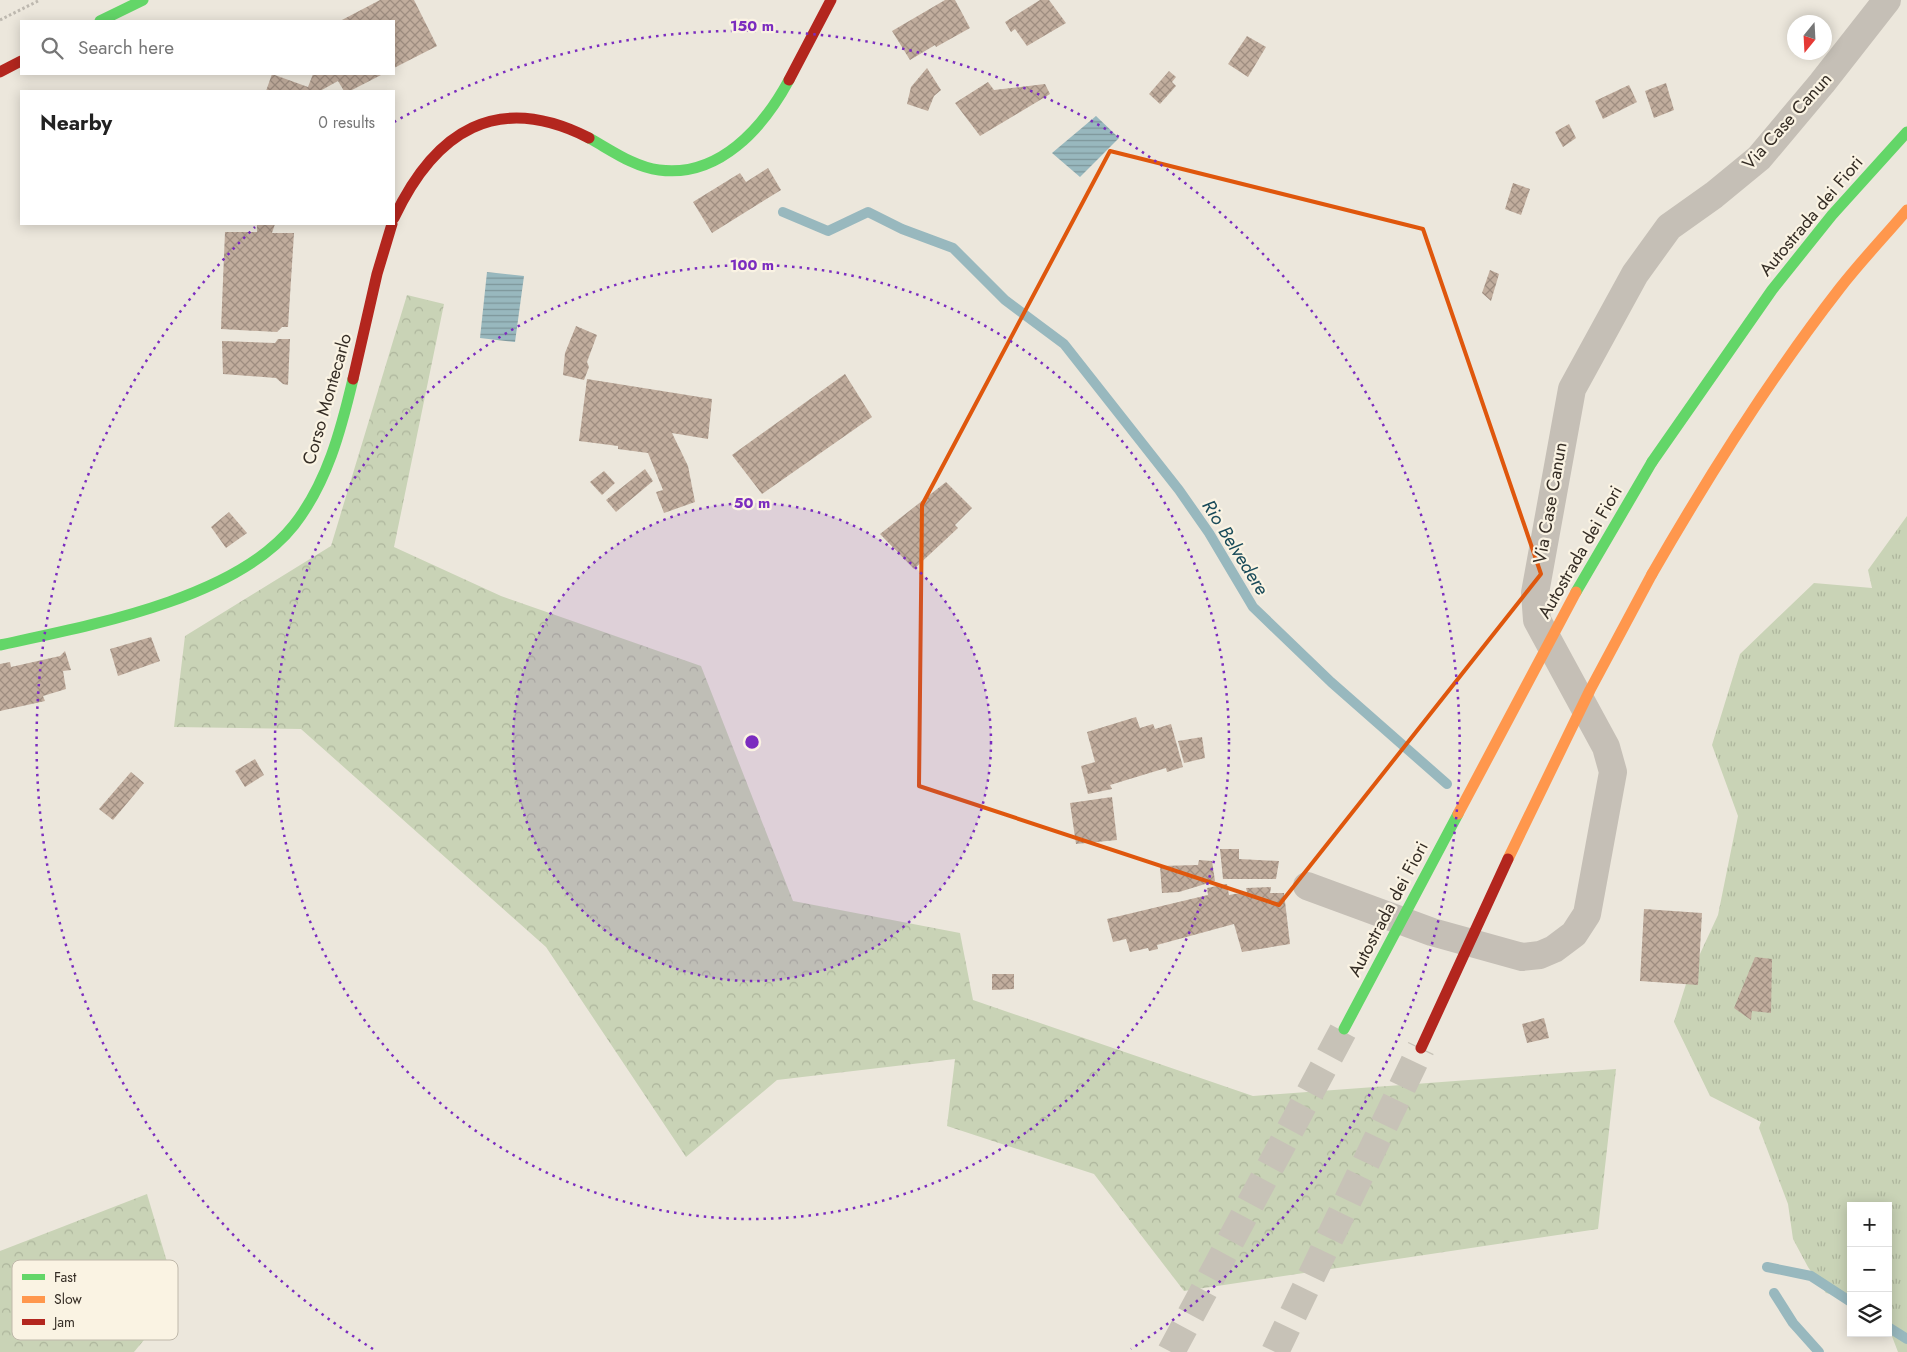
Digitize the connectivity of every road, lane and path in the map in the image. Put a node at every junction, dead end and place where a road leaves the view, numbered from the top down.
1 (40, 0) edge
2 (143, 0) edge
3 (831, 0) edge
4 (1887, 0) edge
5 (0, 20) edge
6 (102, 20) edge
7 (20, 62) edge
8 (0, 72) edge
9 (1907, 132) edge
10 (1907, 210) edge
11 (395, 216) edge
12 (392, 225) edge
13 (0, 645) edge
14 (1307, 886) dead end
15 (1344, 1029) tunnel mouth
16 (1421, 1048) tunnel mouth

1 - 5 path
2 - 6 main road
3 - 11 main road
4 - 14 street, Via Case Canun
7 - 8 main road
9 - 15 main road, Autostrada dei Fiori, bridge
10 - 16 main road, bridge
12 - 13 main road, Corso Montecarlo

